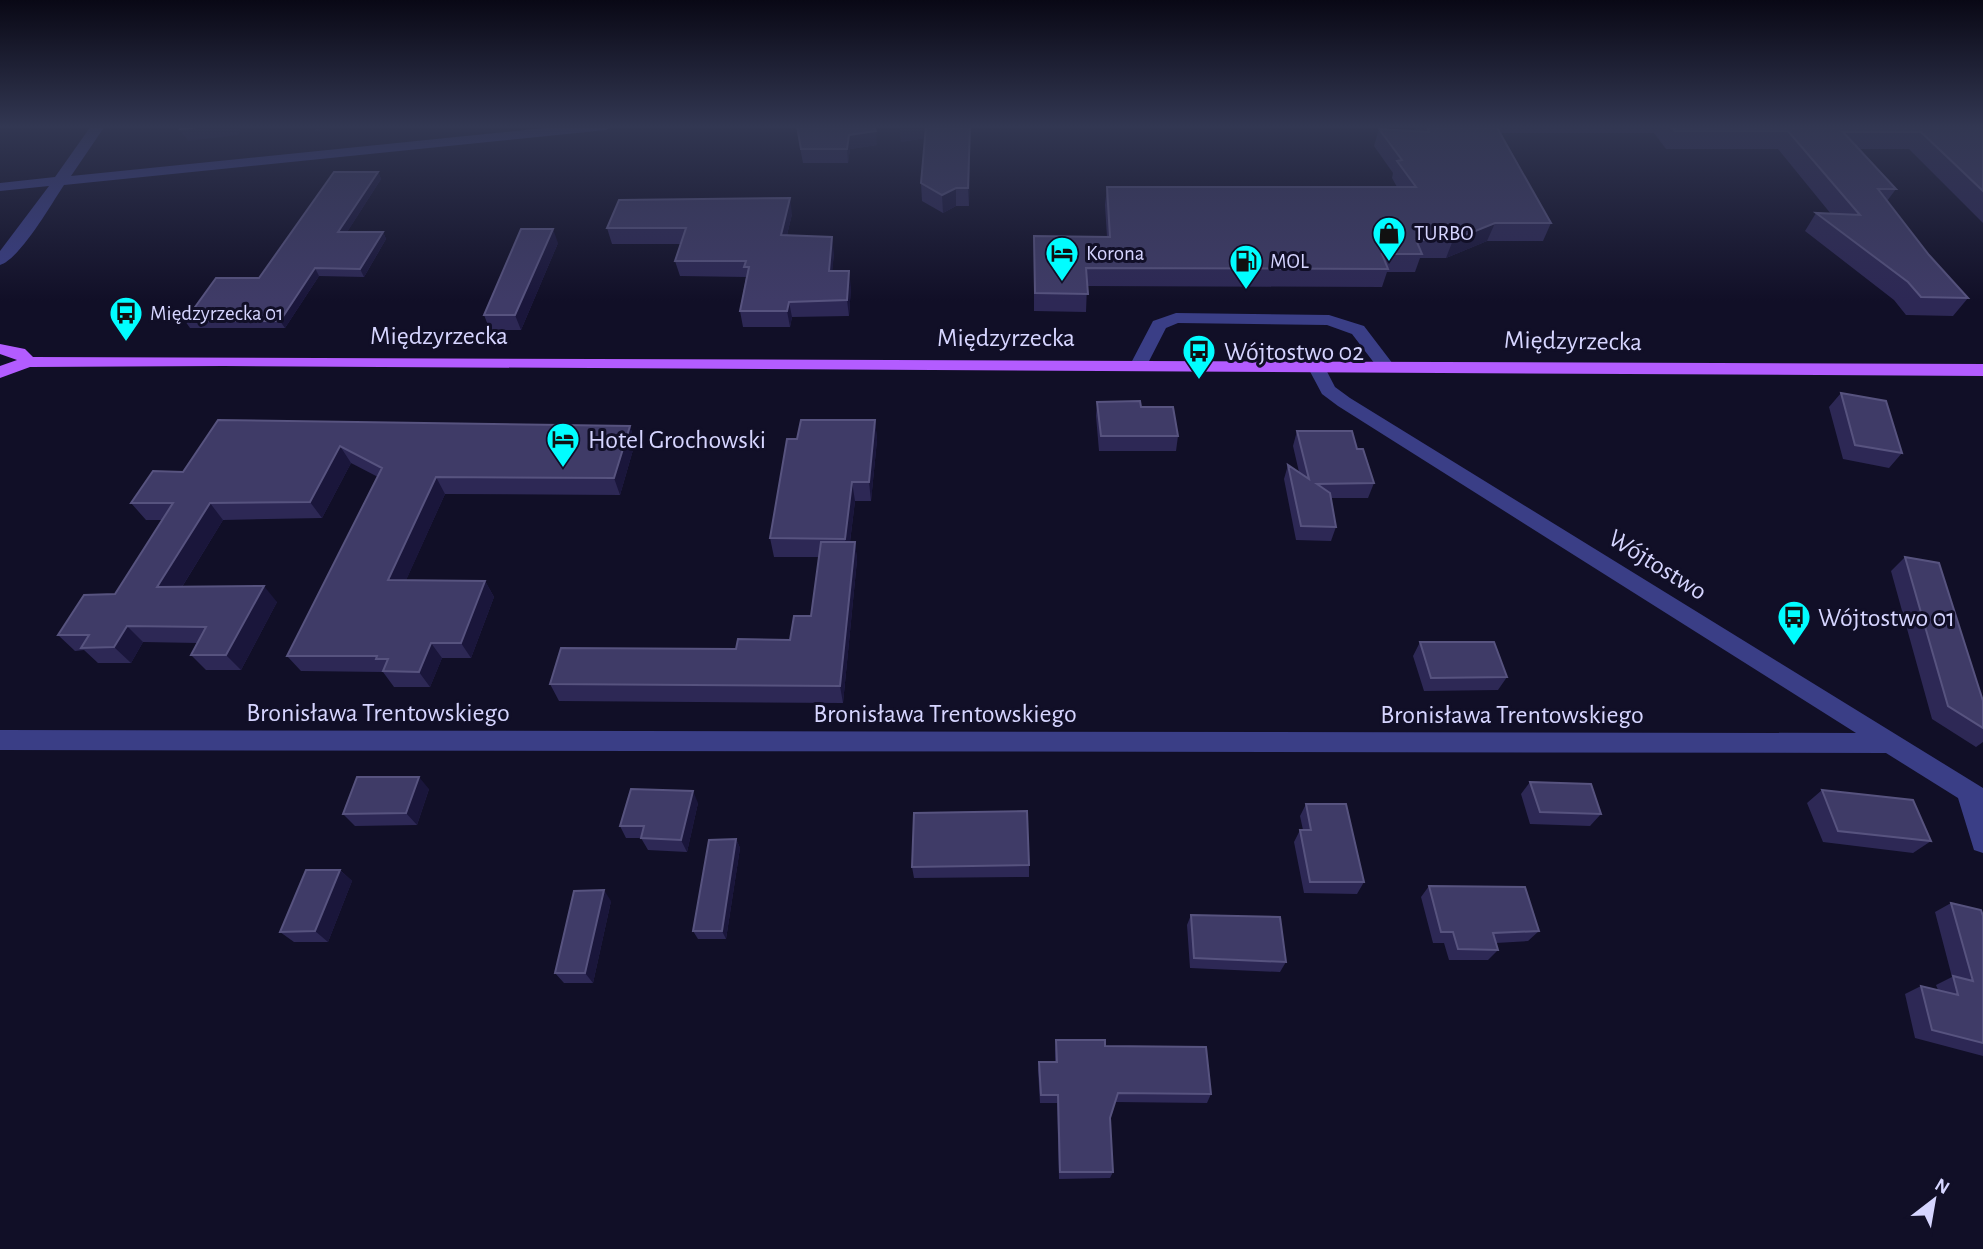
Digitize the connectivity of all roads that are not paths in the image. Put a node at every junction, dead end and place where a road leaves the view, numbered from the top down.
1 (23, 184) edge
2 (56, 184) edge
3 (0, 187) edge
4 (4, 256) edge
5 (0, 271) edge
6 (0, 349) edge
7 (29, 362) junction
8 (1140, 363) junction
9 (1315, 364) junction
10 (1384, 364) junction
11 (1983, 370) edge
12 (0, 372) edge
13 (0, 740) edge
14 (1891, 743) junction
15 (1976, 796) edge
16 (1983, 842) edge

1 - 3 street
2 - 4 street
4 - 5 street
6 - 7 main road, Międzyrzecka
7 - 8 main road, Międzyrzecka
7 - 12 main road, Międzyrzecka
8 - 9 main road, Międzyrzecka
8 - 10 street
9 - 10 main road, Międzyrzecka
9 - 14 street, Wójtostwo
10 - 11 main road, Międzyrzecka
13 - 14 street, Bronisława Trentowskiego
14 - 15 street, Wójtostwo
15 - 16 street

